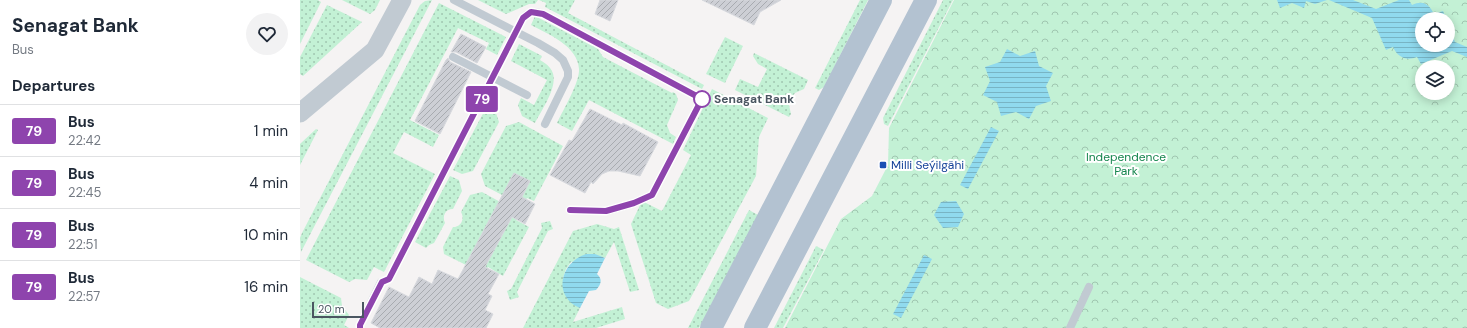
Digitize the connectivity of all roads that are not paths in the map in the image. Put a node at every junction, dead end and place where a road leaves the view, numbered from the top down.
1 (402, 0) edge
2 (454, 0) edge
3 (881, 0) edge
4 (926, 0) edge
5 (516, 32) junction
6 (453, 57) dead end
7 (493, 78) junction
8 (527, 95) dead end
9 (300, 113) edge
10 (545, 124) dead end
11 (570, 210) dead end
12 (1089, 287) dead end
13 (360, 328) edge
14 (711, 328) edge
15 (755, 328) edge
16 (1070, 328) edge

1 - 9 street
2 - 5 lane
3 - 14 main road
4 - 15 main road
5 - 7 lane
5 - 10 lane
5 - 11 lane
6 - 7 lane
7 - 8 lane
7 - 13 lane
12 - 16 lane

